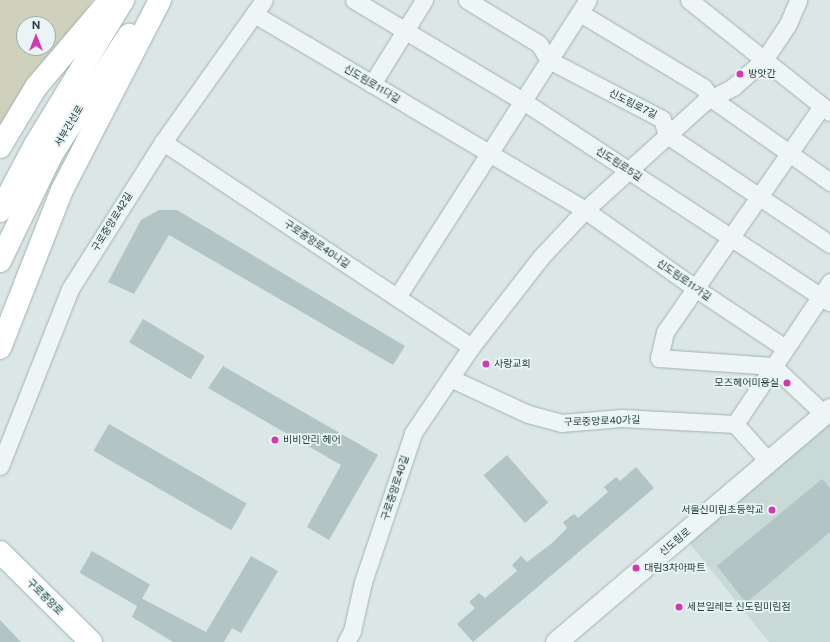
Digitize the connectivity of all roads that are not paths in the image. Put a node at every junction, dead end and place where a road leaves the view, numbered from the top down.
1 (110, 0) edge
2 (123, 0) edge
3 (152, 0) edge
4 (160, 0) edge
5 (264, 0) edge
6 (354, 0) edge
7 (424, 0) edge
8 (467, 0) edge
9 (690, 0) edge
10 (798, 0) edge
11 (585, 3) edge
12 (254, 14) junction
13 (405, 31) junction
14 (549, 60) junction
15 (764, 60) junction
16 (372, 84) junction
17 (711, 98) junction
18 (523, 101) junction
19 (826, 109) edge
20 (667, 135) junction
21 (163, 142) junction
22 (0, 147) edge
23 (490, 153) junction
24 (788, 155) junction
25 (628, 170) junction
26 (830, 182) edge
27 (759, 197) junction
28 (586, 210) junction
29 (0, 211) edge
30 (731, 237) junction
31 (830, 244) edge
32 (0, 261) edge
33 (695, 288) junction
34 (827, 293) edge
35 (397, 297) junction
36 (471, 347) junction
37 (0, 348) edge
38 (785, 348) junction
39 (773, 366) junction
40 (450, 378) junction
41 (827, 412) edge
42 (734, 424) junction
43 (769, 462) junction
44 (0, 466) edge
45 (0, 552) edge
46 (91, 642) edge
47 (346, 642) edge
48 (556, 642) edge

1 - 22 main road
2 - 29 main road, 서부간선로
3 - 32 main road, 서부간선로
4 - 37 main road
5 - 12 street, 구로중앙로42길
6 - 13 street, 신도림로5길
7 - 13 street
8 - 14 street, 신도림로7길
9 - 15 street
10 - 15 street
11 - 14 street
11 - 17 street
12 - 16 street, 신도림로11다길
12 - 21 street, 구로중앙로42길
13 - 16 street
13 - 18 street, 신도림로5길
14 - 18 street
14 - 20 street, 신도림로7길
15 - 17 street
15 - 19 street
16 - 23 street, 신도림로11다길
17 - 20 street
17 - 24 street
18 - 23 street
18 - 25 street, 신도림로5길
19 - 24 street
20 - 25 street
20 - 27 street
21 - 35 street, 구로중앙로40나길
21 - 44 street, 구로중앙로42길
23 - 28 street, 신도림로11다길
23 - 35 street
24 - 26 street
24 - 27 street
25 - 28 street
25 - 30 street, 신도림로5길
27 - 30 street
27 - 31 street
28 - 33 street, 신도림로11가길
28 - 36 street
30 - 33 street
30 - 34 street, 신도림로5길
33 - 38 street, 신도림로11가길
33 - 39 street
34 - 38 street
35 - 36 street, 구로중앙로40나길
36 - 40 street, 구로중앙로40길
38 - 39 street
39 - 41 street
39 - 42 street
40 - 42 street, 구로중앙로40가길
40 - 47 street, 구로중앙로40길
41 - 43 street, 신도림로
42 - 43 street
43 - 48 street, 신도림로
45 - 46 main road, 구로중앙로

